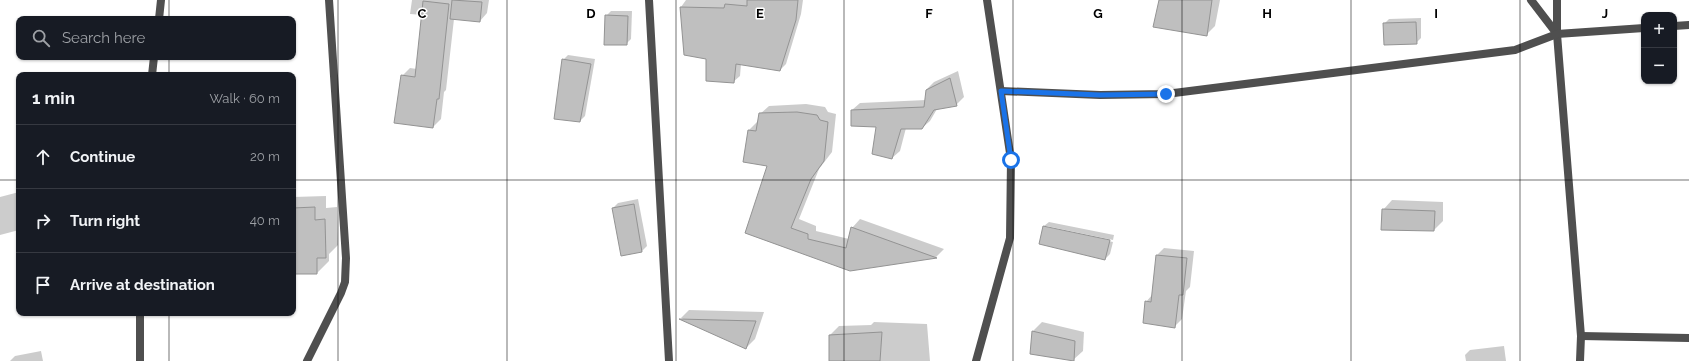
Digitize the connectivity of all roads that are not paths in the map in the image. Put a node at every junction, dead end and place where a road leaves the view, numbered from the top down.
1 (161, 0) edge
2 (330, 0) edge
3 (649, 0) edge
4 (987, 0) edge
5 (1530, 0) edge
6 (1557, 0) edge
7 (159, 16) edge
8 (1689, 25) edge
9 (1677, 26) edge
10 (1641, 28) edge
11 (1557, 34) junction
12 (154, 60) edge
13 (152, 72) edge
14 (1001, 91) junction
15 (140, 316) edge
16 (1581, 336) junction
17 (1689, 338) edge
18 (140, 361) edge
19 (307, 361) edge
20 (669, 361) edge
21 (976, 361) edge
22 (1580, 361) edge

1 - 7 street
2 - 19 street
3 - 20 street
4 - 14 street
5 - 11 street
6 - 11 street
8 - 9 street
10 - 11 street
11 - 14 street
11 - 16 street
12 - 13 street
14 - 21 street
15 - 18 street
16 - 17 street
16 - 22 street

